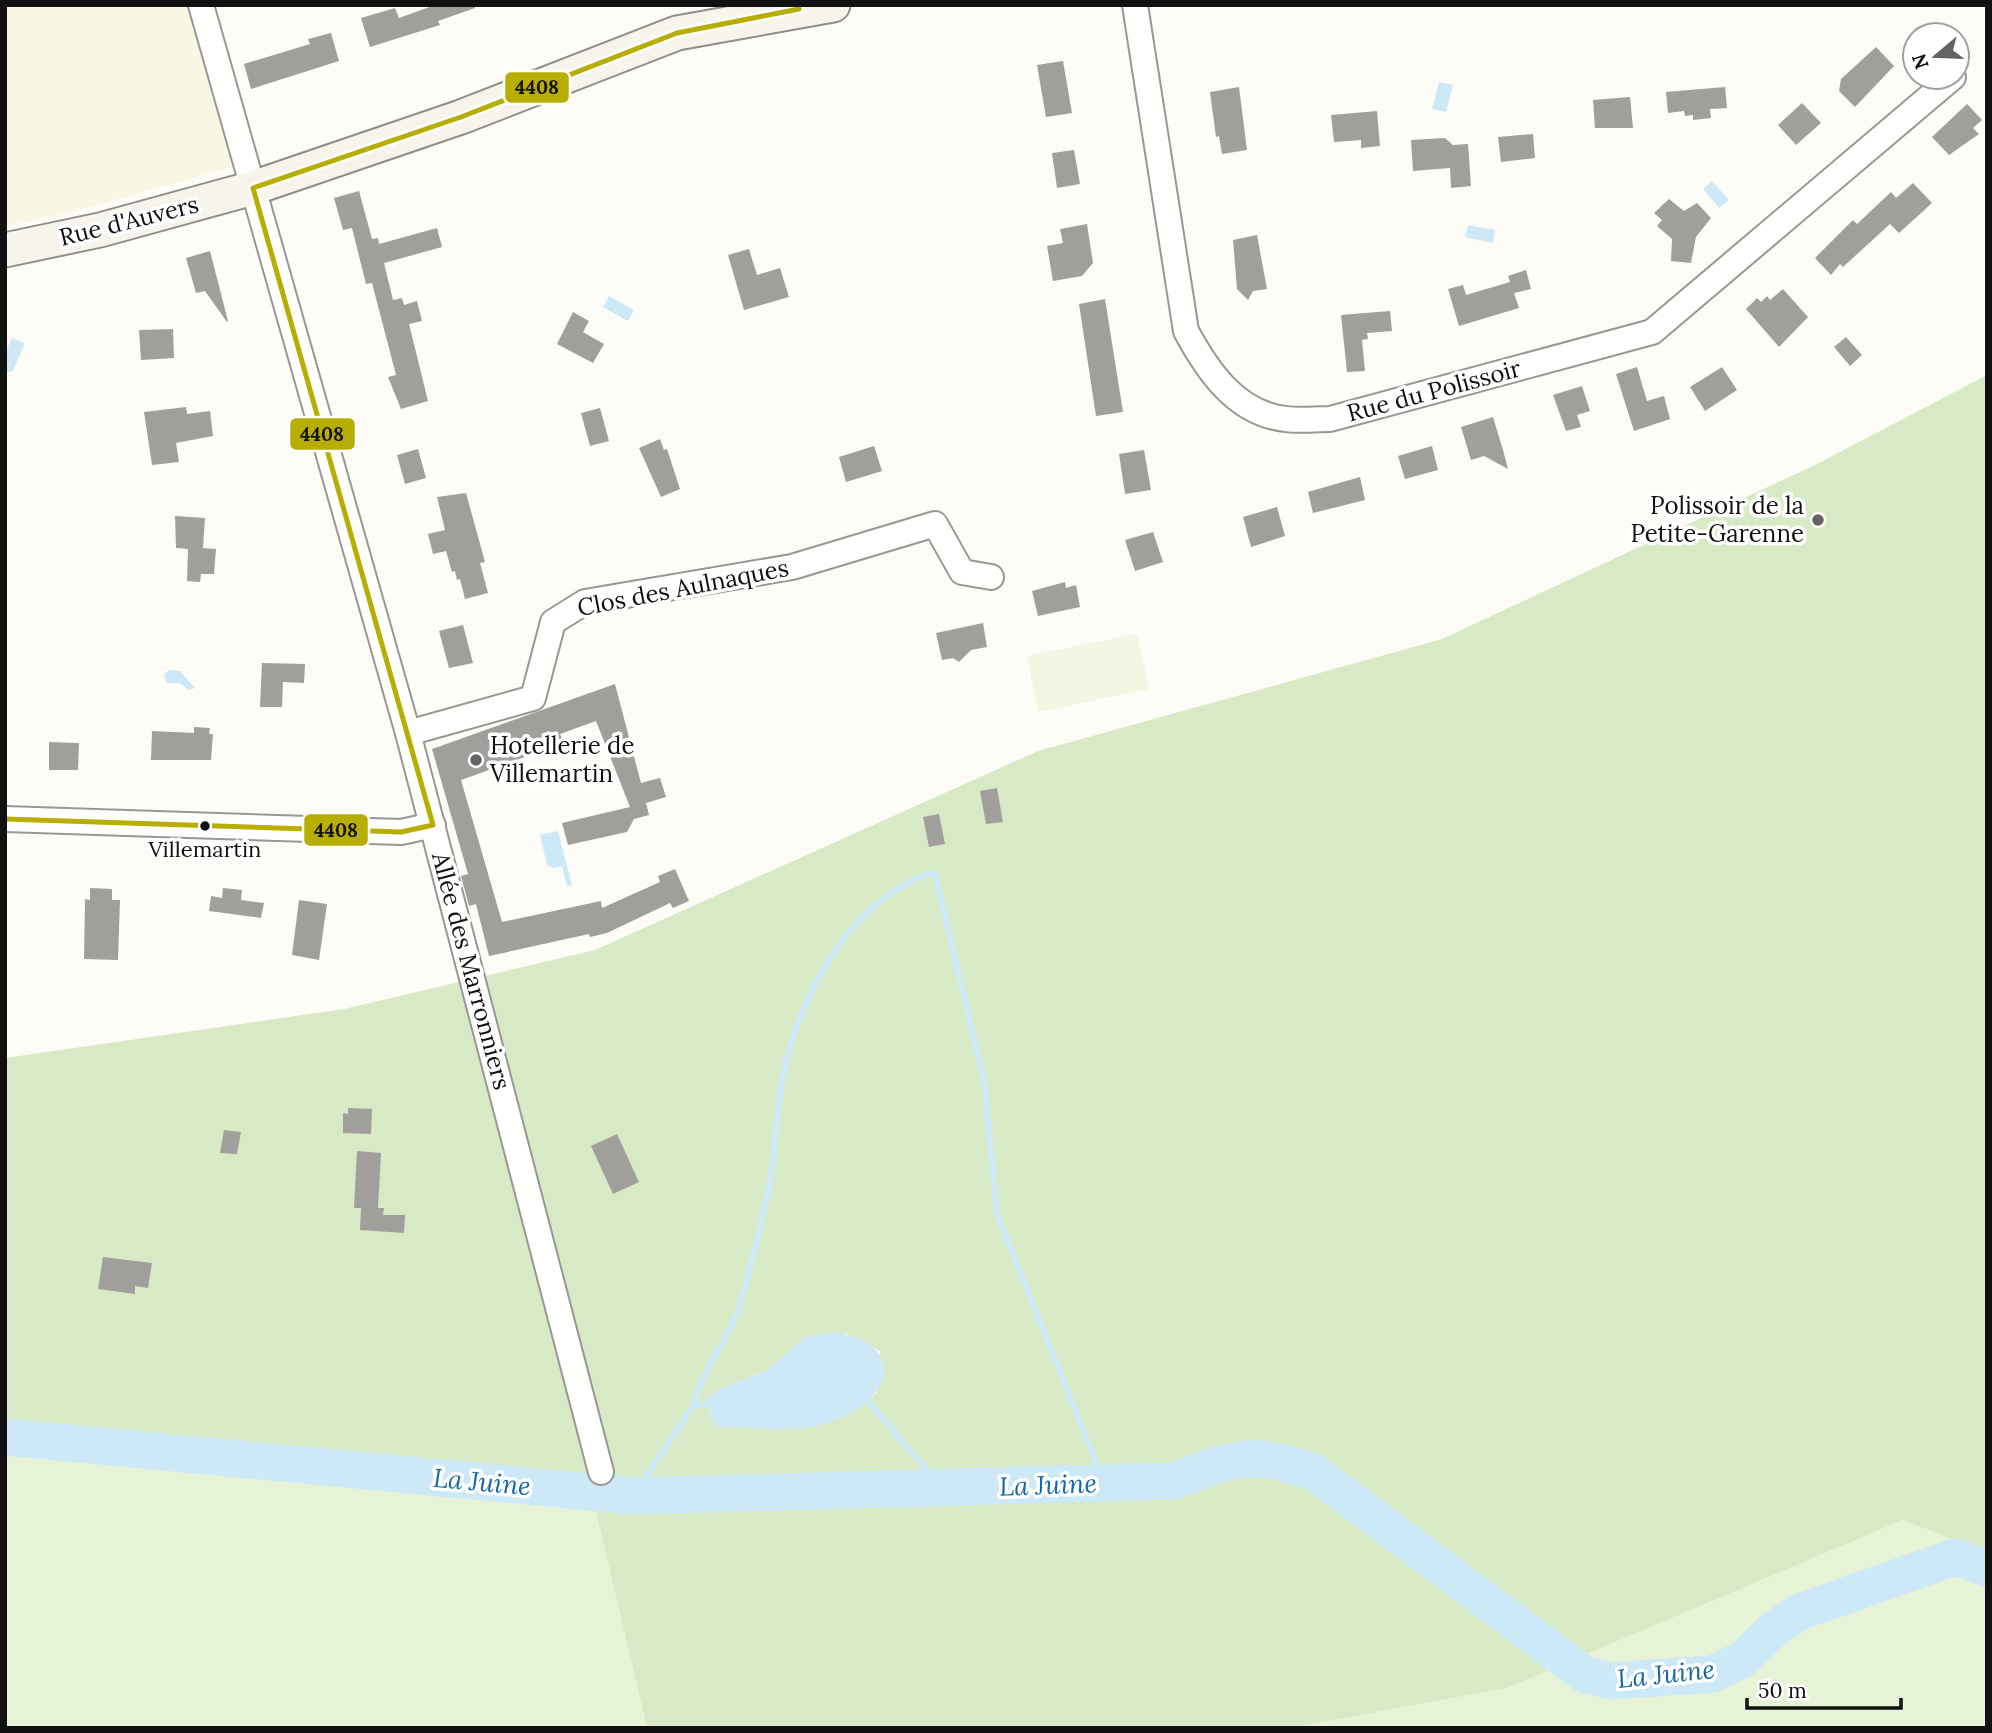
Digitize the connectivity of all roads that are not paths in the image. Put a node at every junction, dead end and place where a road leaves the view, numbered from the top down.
1 (201, 5) edge
2 (833, 5) edge
3 (1135, 5) edge
4 (798, 7) edge
5 (1936, 91) edge
6 (253, 188) junction
7 (5, 250) edge
8 (991, 577) dead end
9 (408, 733) junction
10 (5, 819) edge
11 (433, 825) junction
12 (601, 1472) dead end

1 - 6 street, Allée des Marronniers
2 - 4 main road, Rue d'Auvers
3 - 5 street, Rue du Polissoir
4 - 6 main road, Rue d'Auvers
6 - 7 main road, Rue d'Auvers
6 - 9 street, Allée des Marronniers
8 - 9 street, Clos des Aulnaques
9 - 11 street, Allée des Marronniers
10 - 11 street
11 - 12 street, Allée des Marronniers

